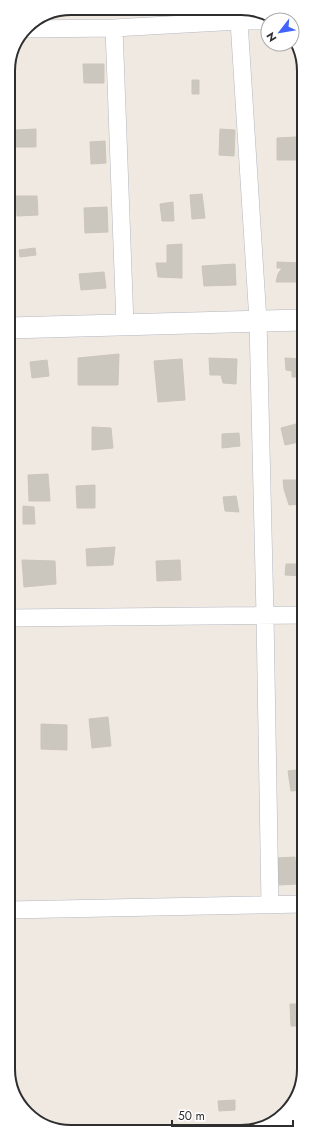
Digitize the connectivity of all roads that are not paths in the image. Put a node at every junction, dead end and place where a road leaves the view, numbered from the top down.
1 (239, 21) junction
2 (260, 21) edge
3 (114, 28) junction
4 (34, 29) edge
5 (297, 320) edge
6 (258, 321) junction
7 (126, 325) junction
8 (15, 328) edge
9 (265, 615) junction
10 (297, 615) edge
11 (15, 618) edge
12 (297, 904) edge
13 (270, 905) junction
14 (15, 910) edge

1 - 2 street
1 - 3 street
1 - 6 street
3 - 4 street
3 - 7 street
5 - 6 street
6 - 7 street
6 - 9 street
7 - 8 street
9 - 10 street
9 - 11 street
9 - 13 street
12 - 13 street
13 - 14 street

